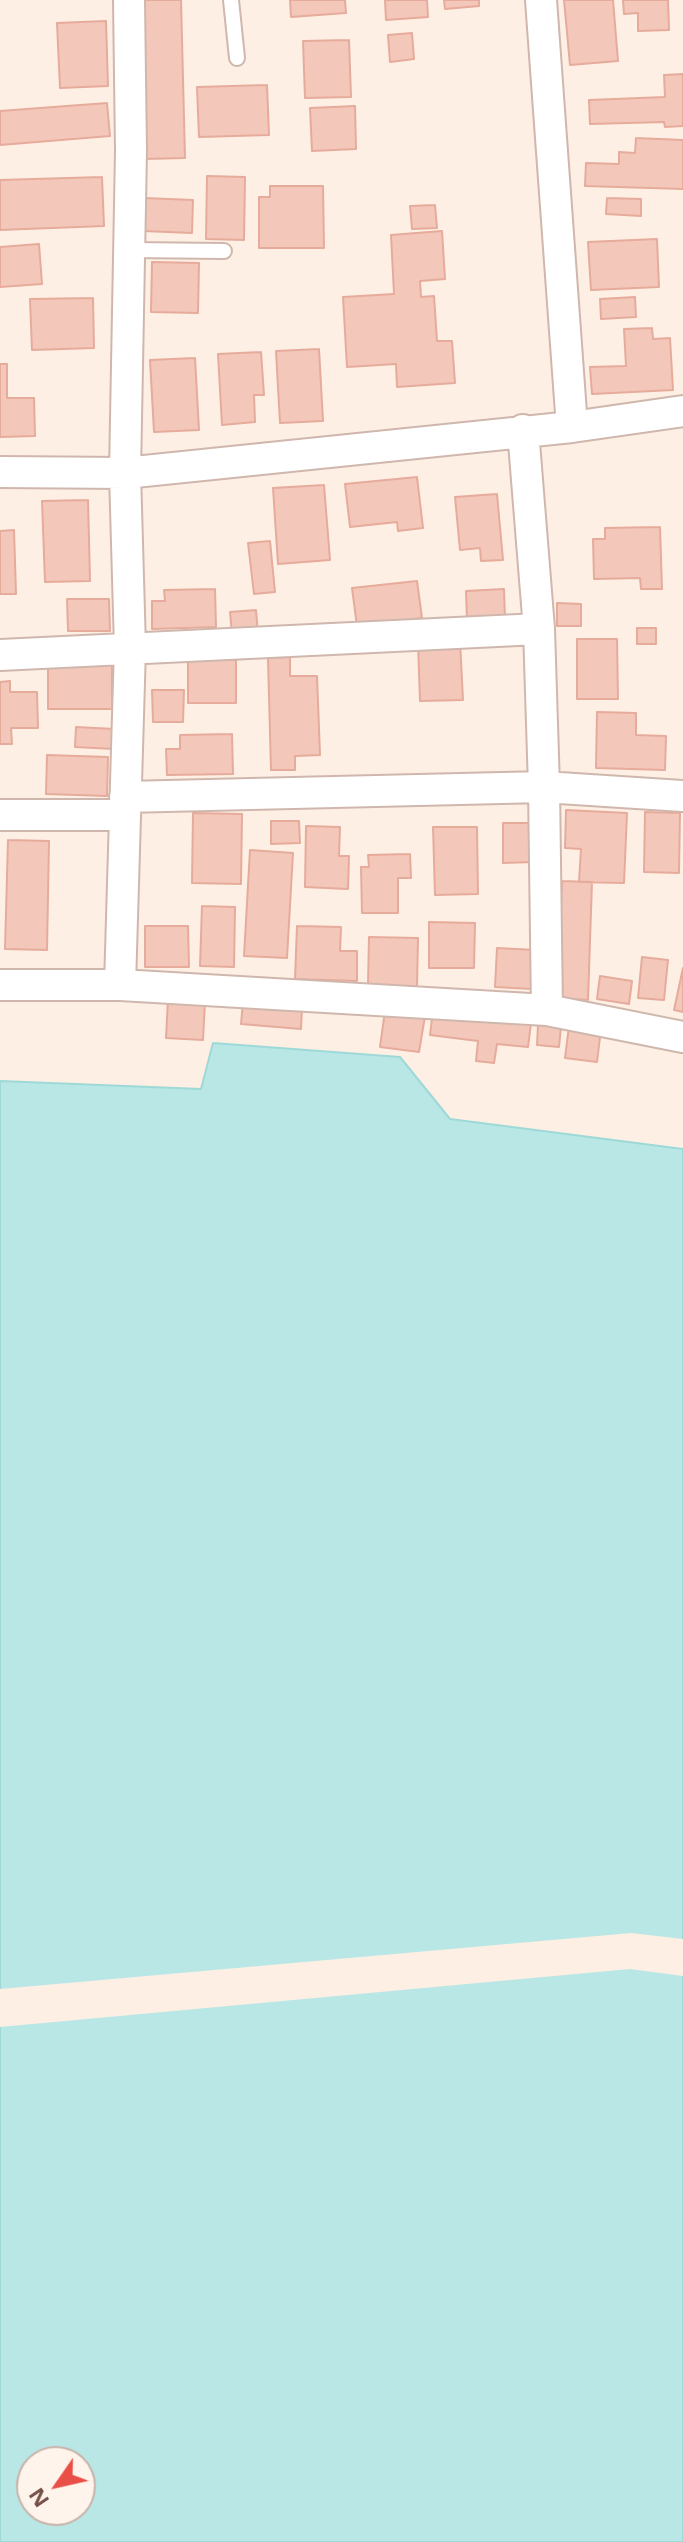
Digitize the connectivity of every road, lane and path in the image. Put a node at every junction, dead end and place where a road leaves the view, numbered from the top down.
1 (129, 0) edge
2 (231, 0) edge
3 (541, 0) edge
4 (237, 58) dead end
5 (129, 250) junction
6 (224, 251) dead end
7 (683, 411) edge
8 (572, 427) junction
9 (523, 430) junction
10 (0, 472) edge
11 (125, 473) junction
12 (539, 629) junction
13 (130, 648) junction
14 (0, 655) edge
15 (544, 787) junction
16 (683, 796) edge
17 (124, 806) junction
18 (0, 815) edge
19 (0, 985) edge
20 (120, 985) junction
21 (547, 1010) junction
22 (683, 1037) edge

1 - 5 street
2 - 4 lane
3 - 8 street
5 - 6 lane
5 - 11 street
7 - 8 street
8 - 9 street
9 - 11 street
9 - 12 street
10 - 11 street
11 - 13 street
12 - 13 street
12 - 15 street
13 - 14 street
13 - 17 street
15 - 16 street
15 - 17 street
15 - 21 street
17 - 18 street
17 - 20 street
19 - 20 street
20 - 21 street
21 - 22 street

